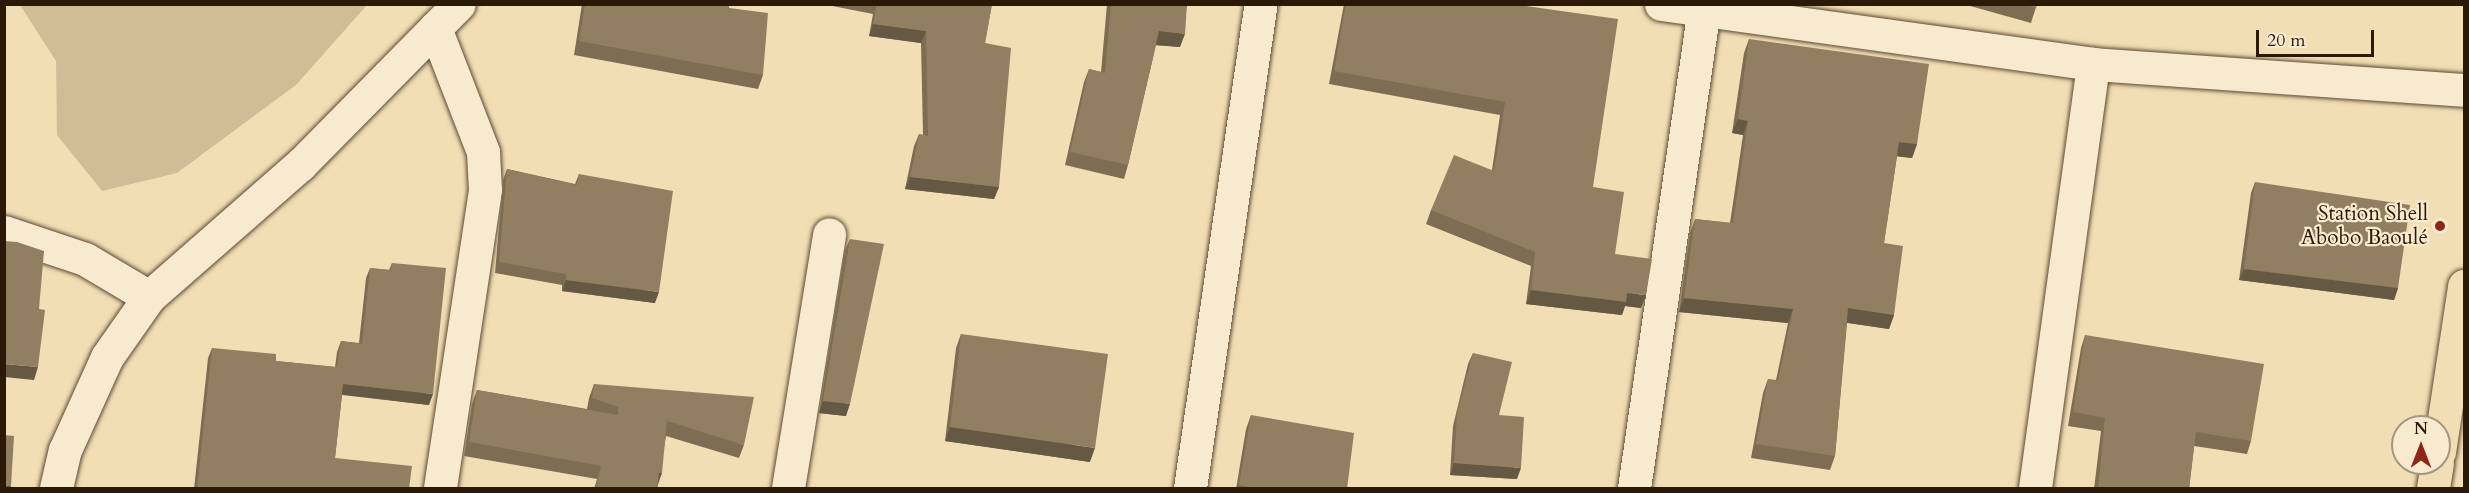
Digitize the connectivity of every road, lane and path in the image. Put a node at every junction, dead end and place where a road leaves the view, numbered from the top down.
1 (459, 4) edge
2 (1261, 4) edge
3 (1661, 4) edge
4 (1704, 8) edge
5 (435, 28) junction
6 (2093, 64) junction
7 (2464, 90) edge
8 (4, 232) edge
9 (830, 234) dead end
10 (2464, 286) edge
11 (149, 297) junction
12 (2445, 415) edge
13 (56, 489) edge
14 (440, 489) edge
15 (789, 489) edge
16 (1190, 489) edge
17 (1634, 489) edge
18 (2035, 489) edge

1 - 5 street
2 - 16 street
3 - 4 street
4 - 6 street
4 - 17 street
5 - 11 street
5 - 14 street
6 - 7 street
6 - 18 street
8 - 11 street
9 - 15 street
10 - 12 main road
11 - 13 street

